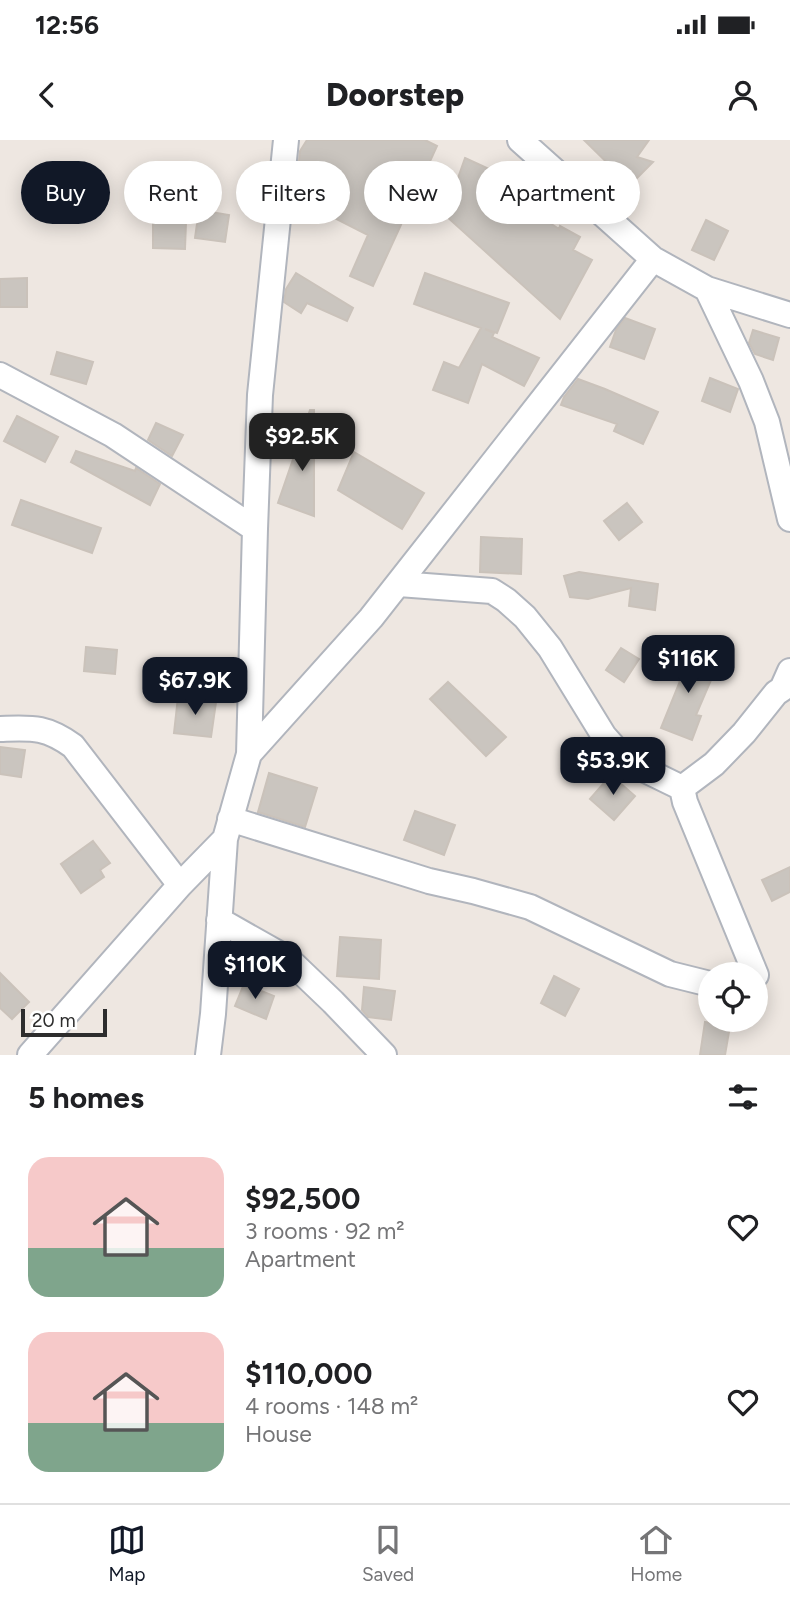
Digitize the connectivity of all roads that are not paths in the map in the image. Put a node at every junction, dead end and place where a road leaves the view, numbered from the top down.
1 (286, 140) edge
2 (520, 140) edge
3 (653, 259) junction
4 (707, 289) junction
5 (790, 315) edge
6 (0, 375) edge
7 (790, 519) edge
8 (254, 529) junction
9 (399, 584) junction
10 (787, 683) edge
11 (0, 729) edge
12 (249, 754) junction
13 (682, 788) junction
14 (227, 829) junction
15 (180, 885) junction
16 (219, 920) junction
17 (751, 962) edge
18 (698, 981) edge
19 (30, 1055) edge
20 (208, 1055) edge
21 (384, 1055) edge

1 - 8 street
2 - 3 street
3 - 4 street
3 - 9 street
4 - 5 street
4 - 7 street
6 - 8 street
8 - 12 street
9 - 12 street
9 - 13 street
10 - 13 street
11 - 15 street
12 - 14 street
13 - 17 street
14 - 15 street
14 - 16 street
14 - 18 street
15 - 19 street
16 - 20 street
16 - 21 street

